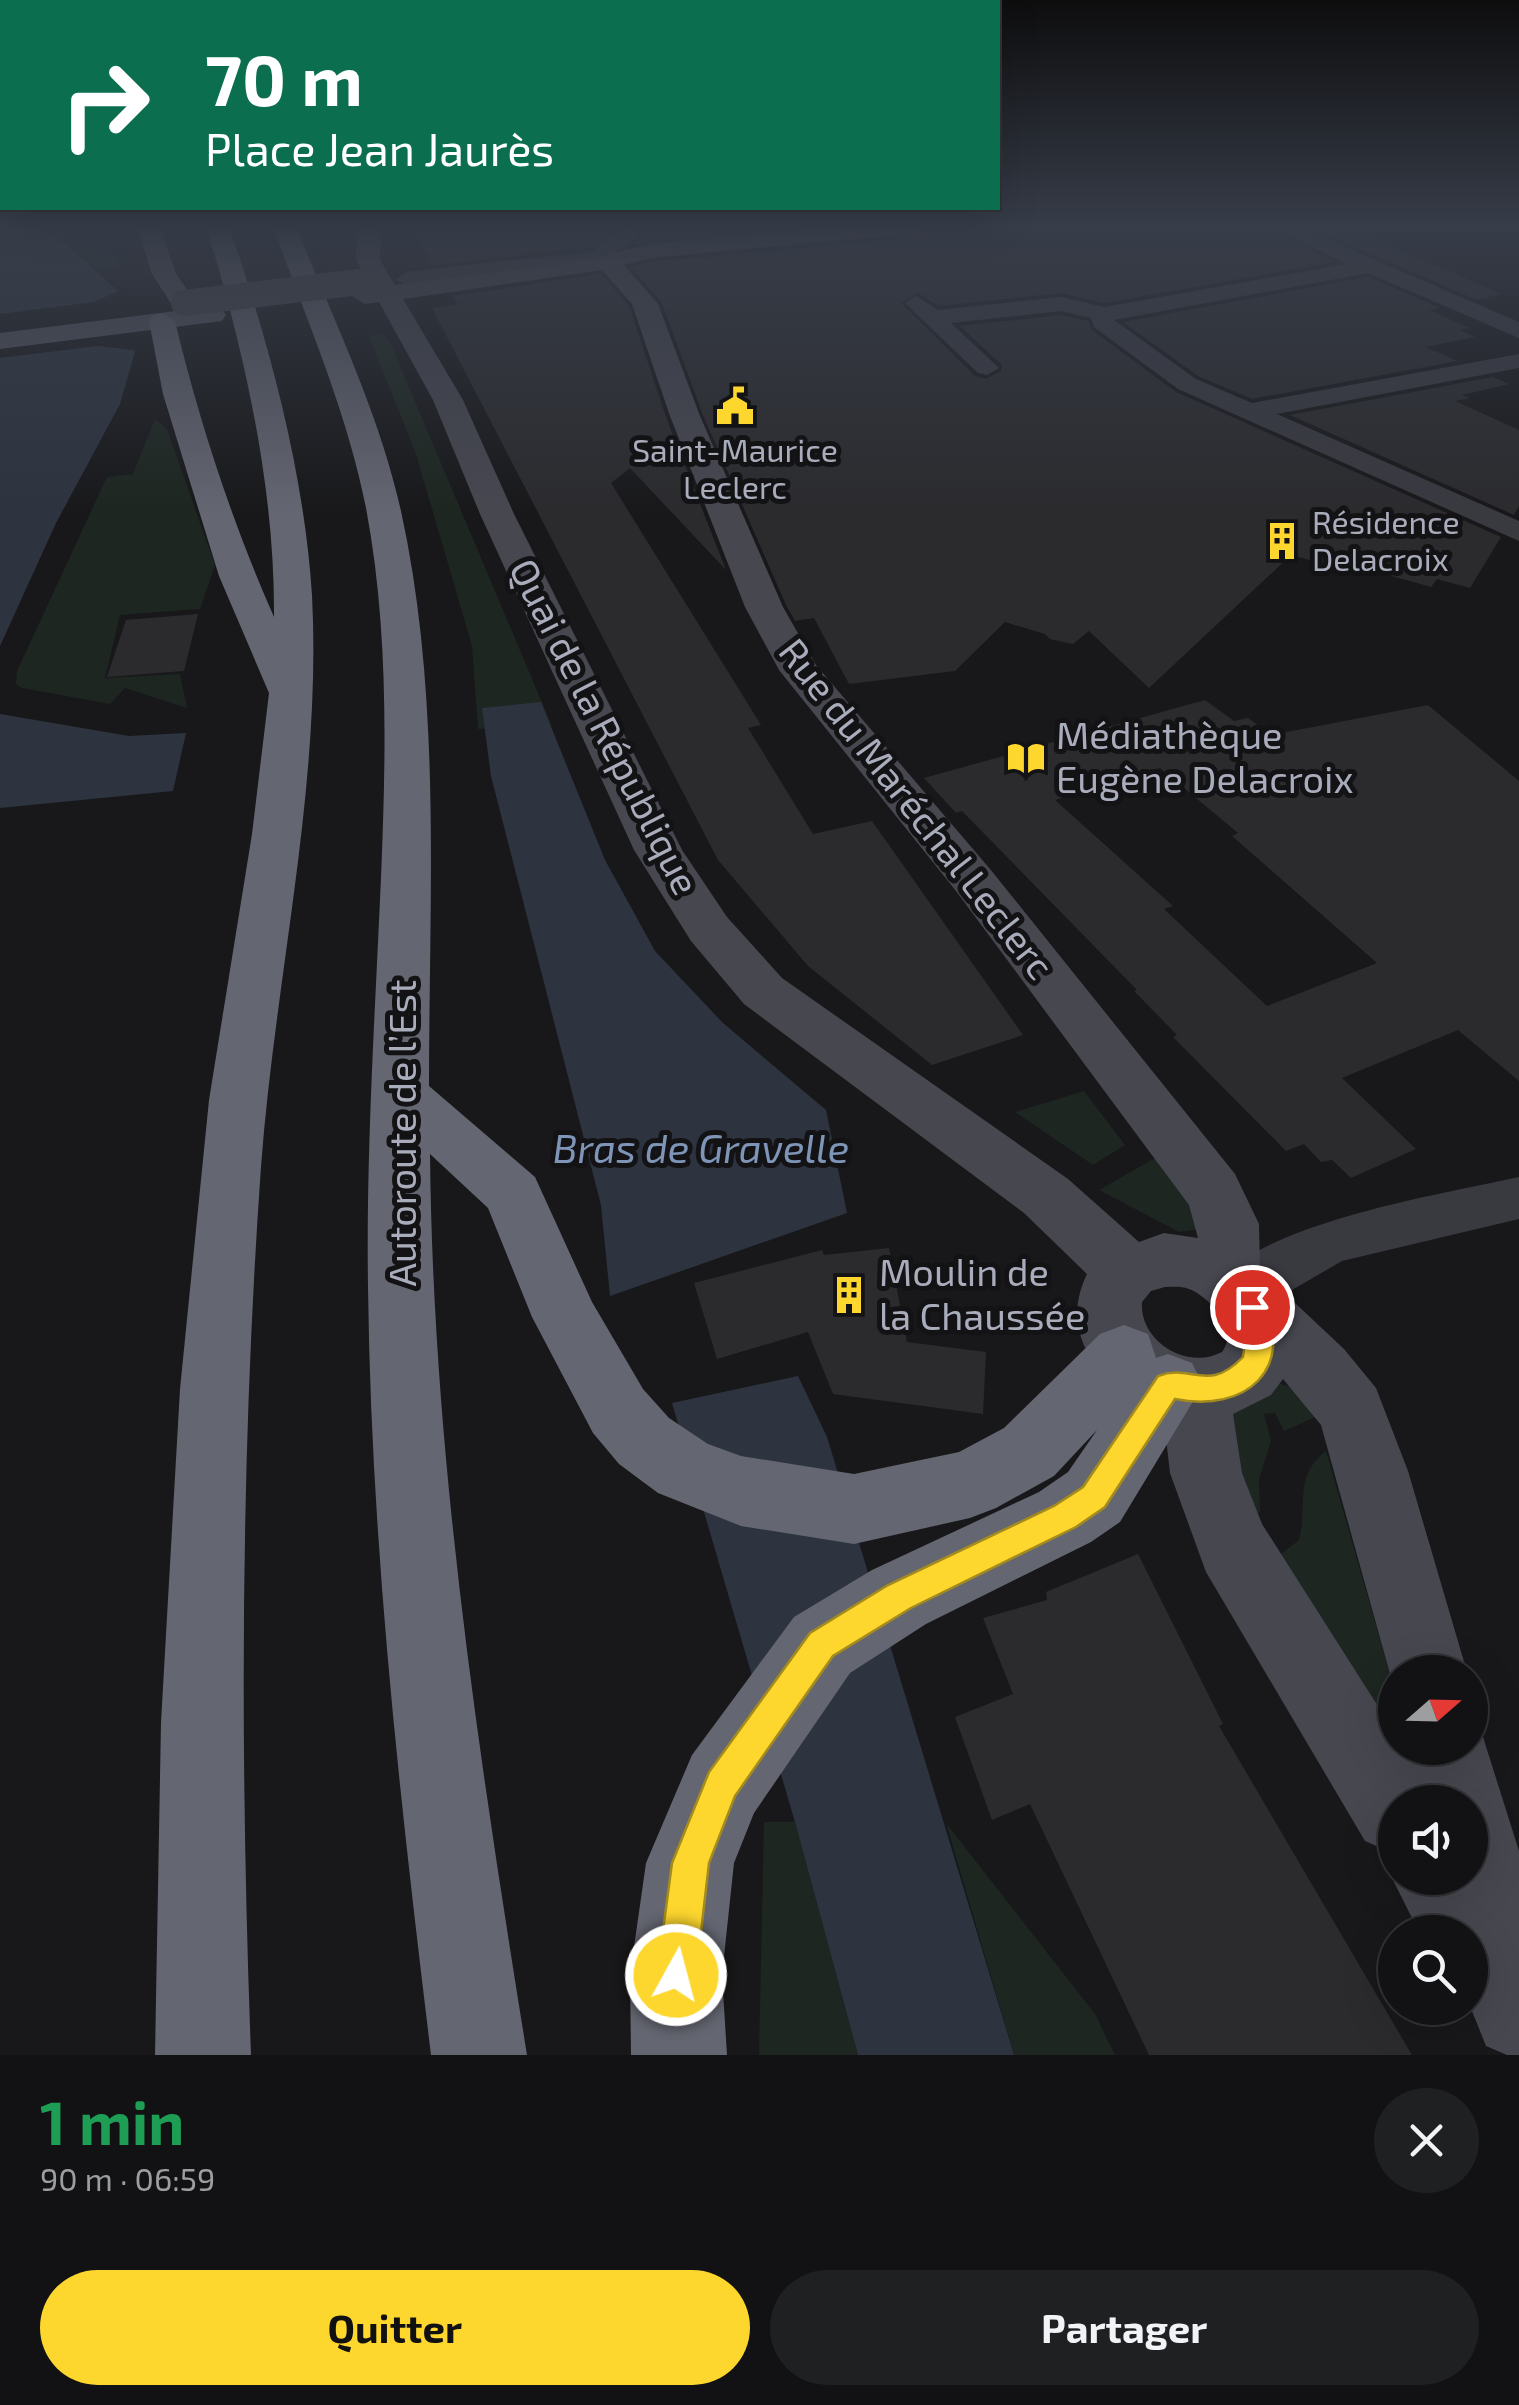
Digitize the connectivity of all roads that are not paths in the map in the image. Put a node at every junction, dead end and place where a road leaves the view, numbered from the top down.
1 (26, 322) edge
2 (76, 322) edge
3 (170, 322) edge
4 (240, 322) edge
5 (320, 322) edge
6 (402, 322) edge
7 (651, 322) edge
8 (936, 322) edge
9 (1102, 322) edge
10 (0, 326) edge
11 (0, 341) edge
12 (1519, 360) edge
13 (987, 368) dead end
14 (1249, 412) junction
15 (1519, 532) edge
16 (289, 710) junction
17 (401, 1094) junction
18 (1519, 1198) edge
19 (1127, 1271) junction
20 (1240, 1292) junction
21 (1162, 1377) junction
22 (1422, 1655) edge
23 (1379, 1785) edge
24 (1487, 1895) edge
25 (1488, 1962) edge
26 (1519, 2013) edge
27 (203, 2055) edge
28 (478, 2055) edge
29 (680, 2055) edge

1 - 10 main road
2 - 11 main road
3 - 16 highway
4 - 16 highway
5 - 17 highway, Autoroute de l’Est
6 - 19 main road, Quai de la République
7 - 20 main road, Rue du Maréchal Leclerc
8 - 13 street
9 - 14 street
12 - 14 street
14 - 15 street
16 - 27 highway
17 - 21 highway
17 - 28 highway, Autoroute de l’Est
18 - 20 street
19 - 20 main road
19 - 21 main road
20 - 21 main road
20 - 22 main road
21 - 23 main road
21 - 29 highway
24 - 26 main road
25 - 26 main road

